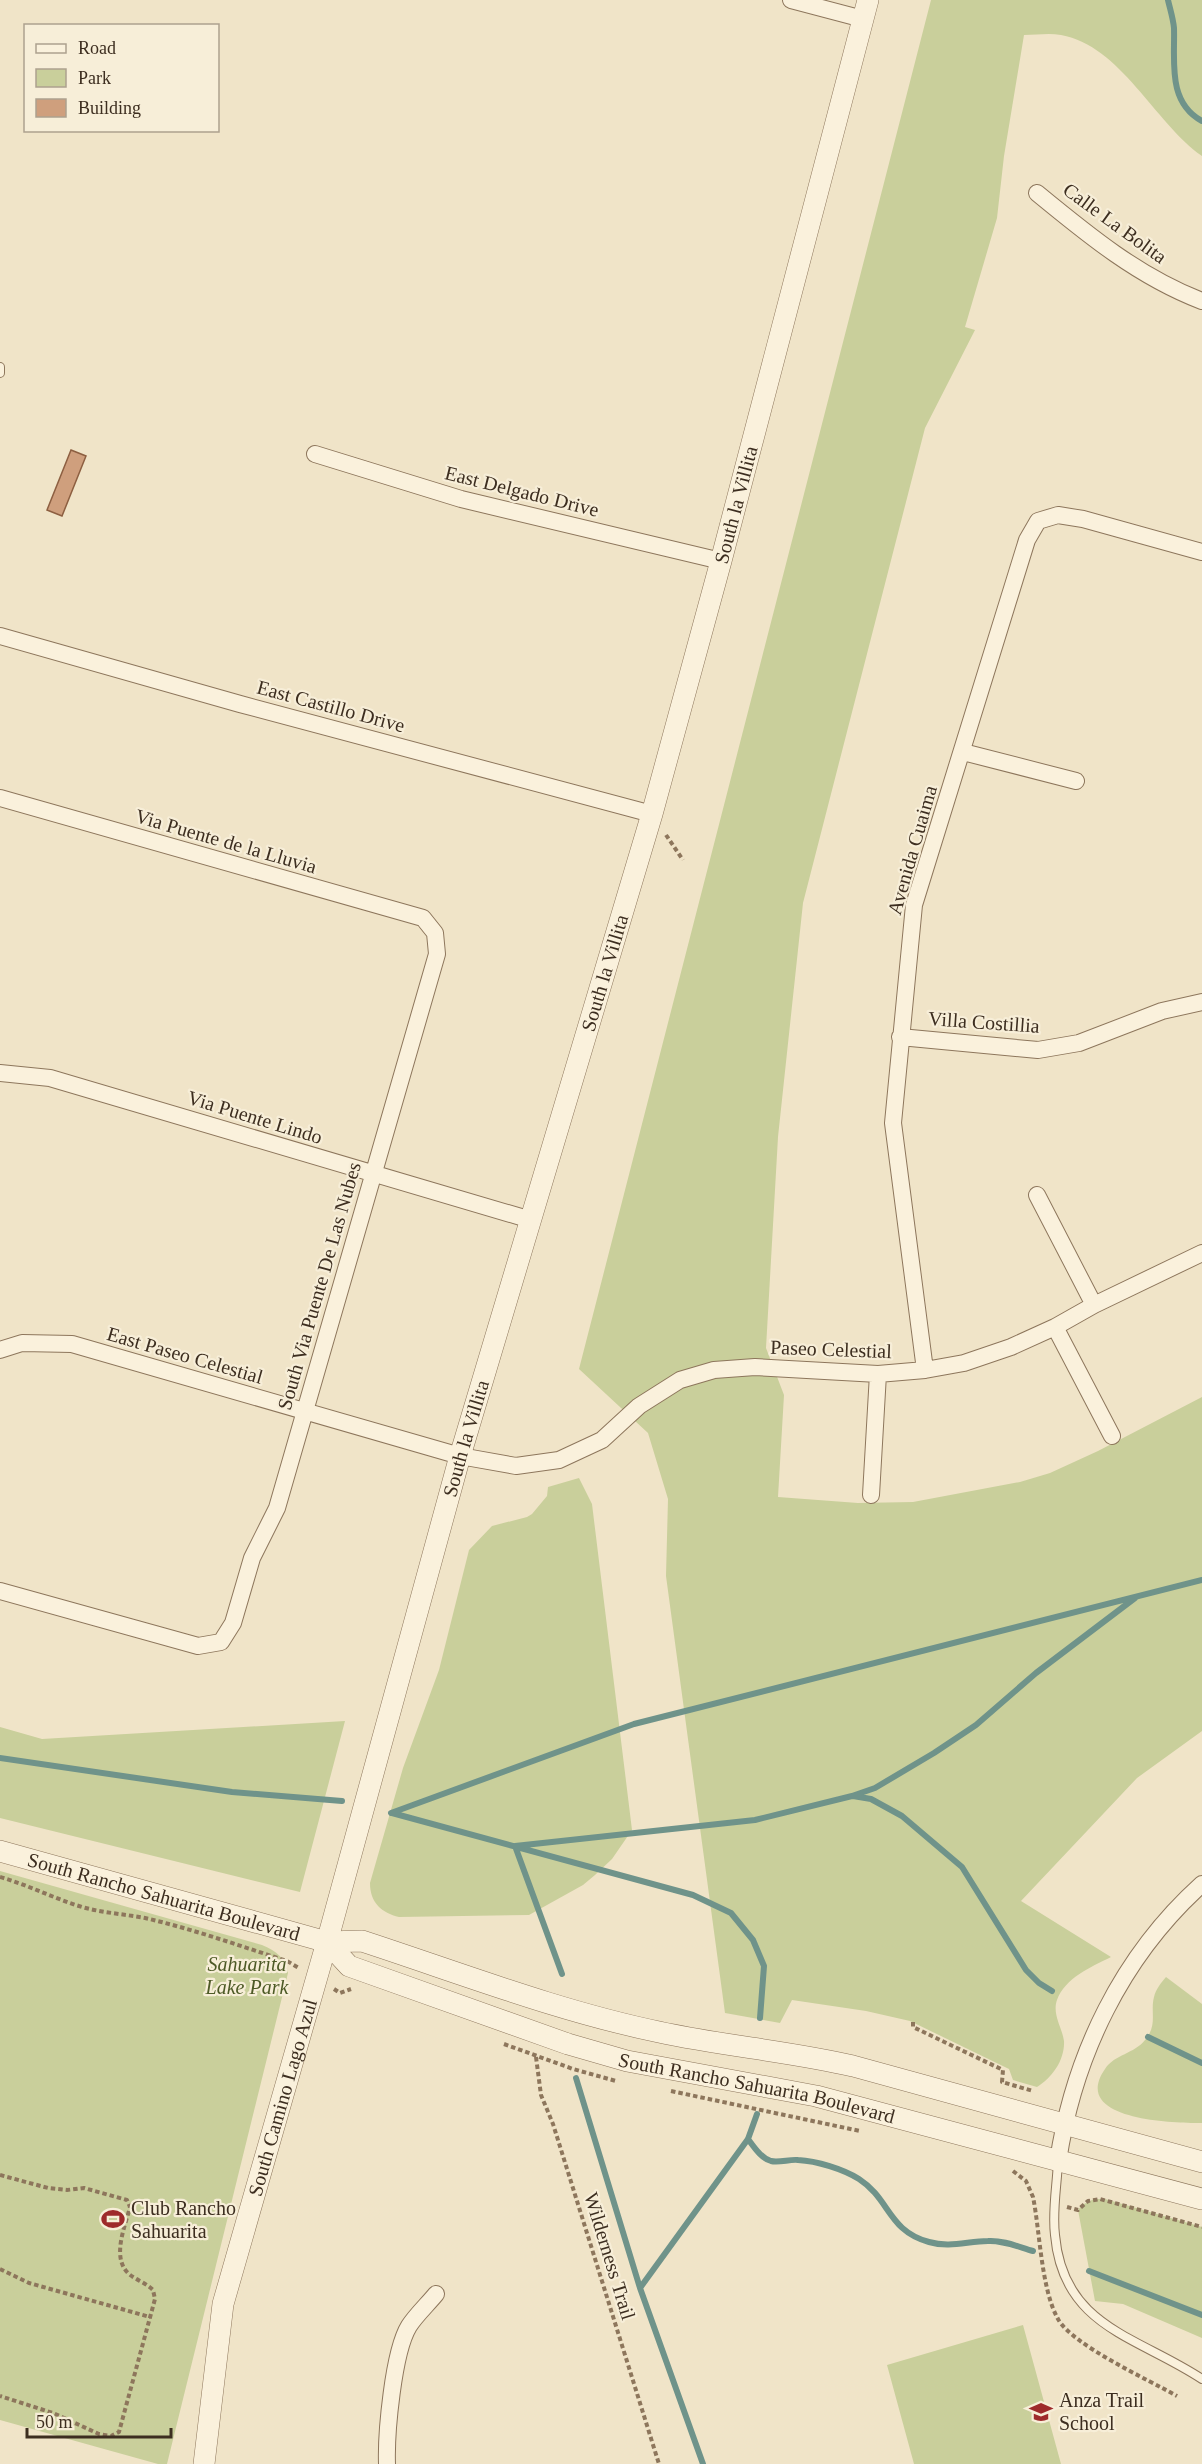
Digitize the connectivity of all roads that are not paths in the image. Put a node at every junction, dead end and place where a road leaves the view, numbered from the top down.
1 (791, 0) edge
2 (865, 9) edge
3 (1037, 192) dead end
4 (1202, 301) edge
5 (0, 367) edge
6 (0, 373) edge
7 (315, 454) dead end
8 (1202, 552) edge
9 (721, 561) junction
10 (0, 636) edge
11 (963, 752) junction
12 (1076, 781) dead end
13 (0, 798) edge
14 (650, 822) junction
15 (435, 933) joint
16 (1202, 1002) edge
17 (900, 1037) junction
18 (0, 1073) edge
19 (374, 1174) junction
20 (1037, 1195) dead end
21 (531, 1221) junction
22 (1202, 1252) edge
23 (1094, 1305) junction
24 (1055, 1328) junction
25 (0, 1350) edge
26 (925, 1370) junction
27 (878, 1374) junction
28 (305, 1411) junction
29 (1112, 1436) dead end
30 (460, 1456) junction
31 (871, 1495) dead end
32 (0, 1591) edge
33 (0, 1851) edge
34 (1202, 1884) edge
35 (327, 1942) junction
36 (1064, 2125) junction
37 (1058, 2161) junction
38 (1202, 2162) edge
39 (1202, 2199) edge
40 (436, 2294) dead end
41 (1202, 2379) edge
42 (204, 2464) edge
43 (387, 2464) edge

1 - 2 street
2 - 9 street, South la Villita
3 - 4 street, Calle La Bolita
5 - 6 lane
7 - 9 street, East Delgado Drive
8 - 11 street, Avenida Cuaima
9 - 14 street, South la Villita
10 - 14 street, East Castillo Drive
11 - 12 street
11 - 17 street, Avenida Cuaima
13 - 15 street, Via Puente de la Lluvia
14 - 21 street, South la Villita
15 - 19 street, South Via Puente De Las Nubes
16 - 17 street, Villa Costillia
17 - 26 street, Avenida Cuaima
18 - 19 street, Via Puente Lindo
19 - 21 street, Via Puente Lindo
19 - 28 street, South Via Puente De Las Nubes
20 - 23 street
21 - 30 street, South la Villita
22 - 23 street, Paseo Celestial
23 - 24 street, Paseo Celestial
24 - 26 street, Paseo Celestial
24 - 29 street
25 - 28 street, East Paseo Celestial
26 - 27 street, Paseo Celestial
27 - 30 street, Paseo Celestial
27 - 31 street
28 - 30 street, East Paseo Celestial
28 - 32 street, South Via Puente De Las Nubes
30 - 35 street, South la Villita
33 - 35 street, South Rancho Sahuarita Boulevard
34 - 36 street
35 - 36 street, South Rancho Sahuarita Boulevard
35 - 37 street, South Rancho Sahuarita Boulevard
35 - 42 street, South Camino Lago Azul
36 - 37 street
36 - 38 street, South Rancho Sahuarita Boulevard
37 - 39 street, South Rancho Sahuarita Boulevard
37 - 41 lane
40 - 43 street

